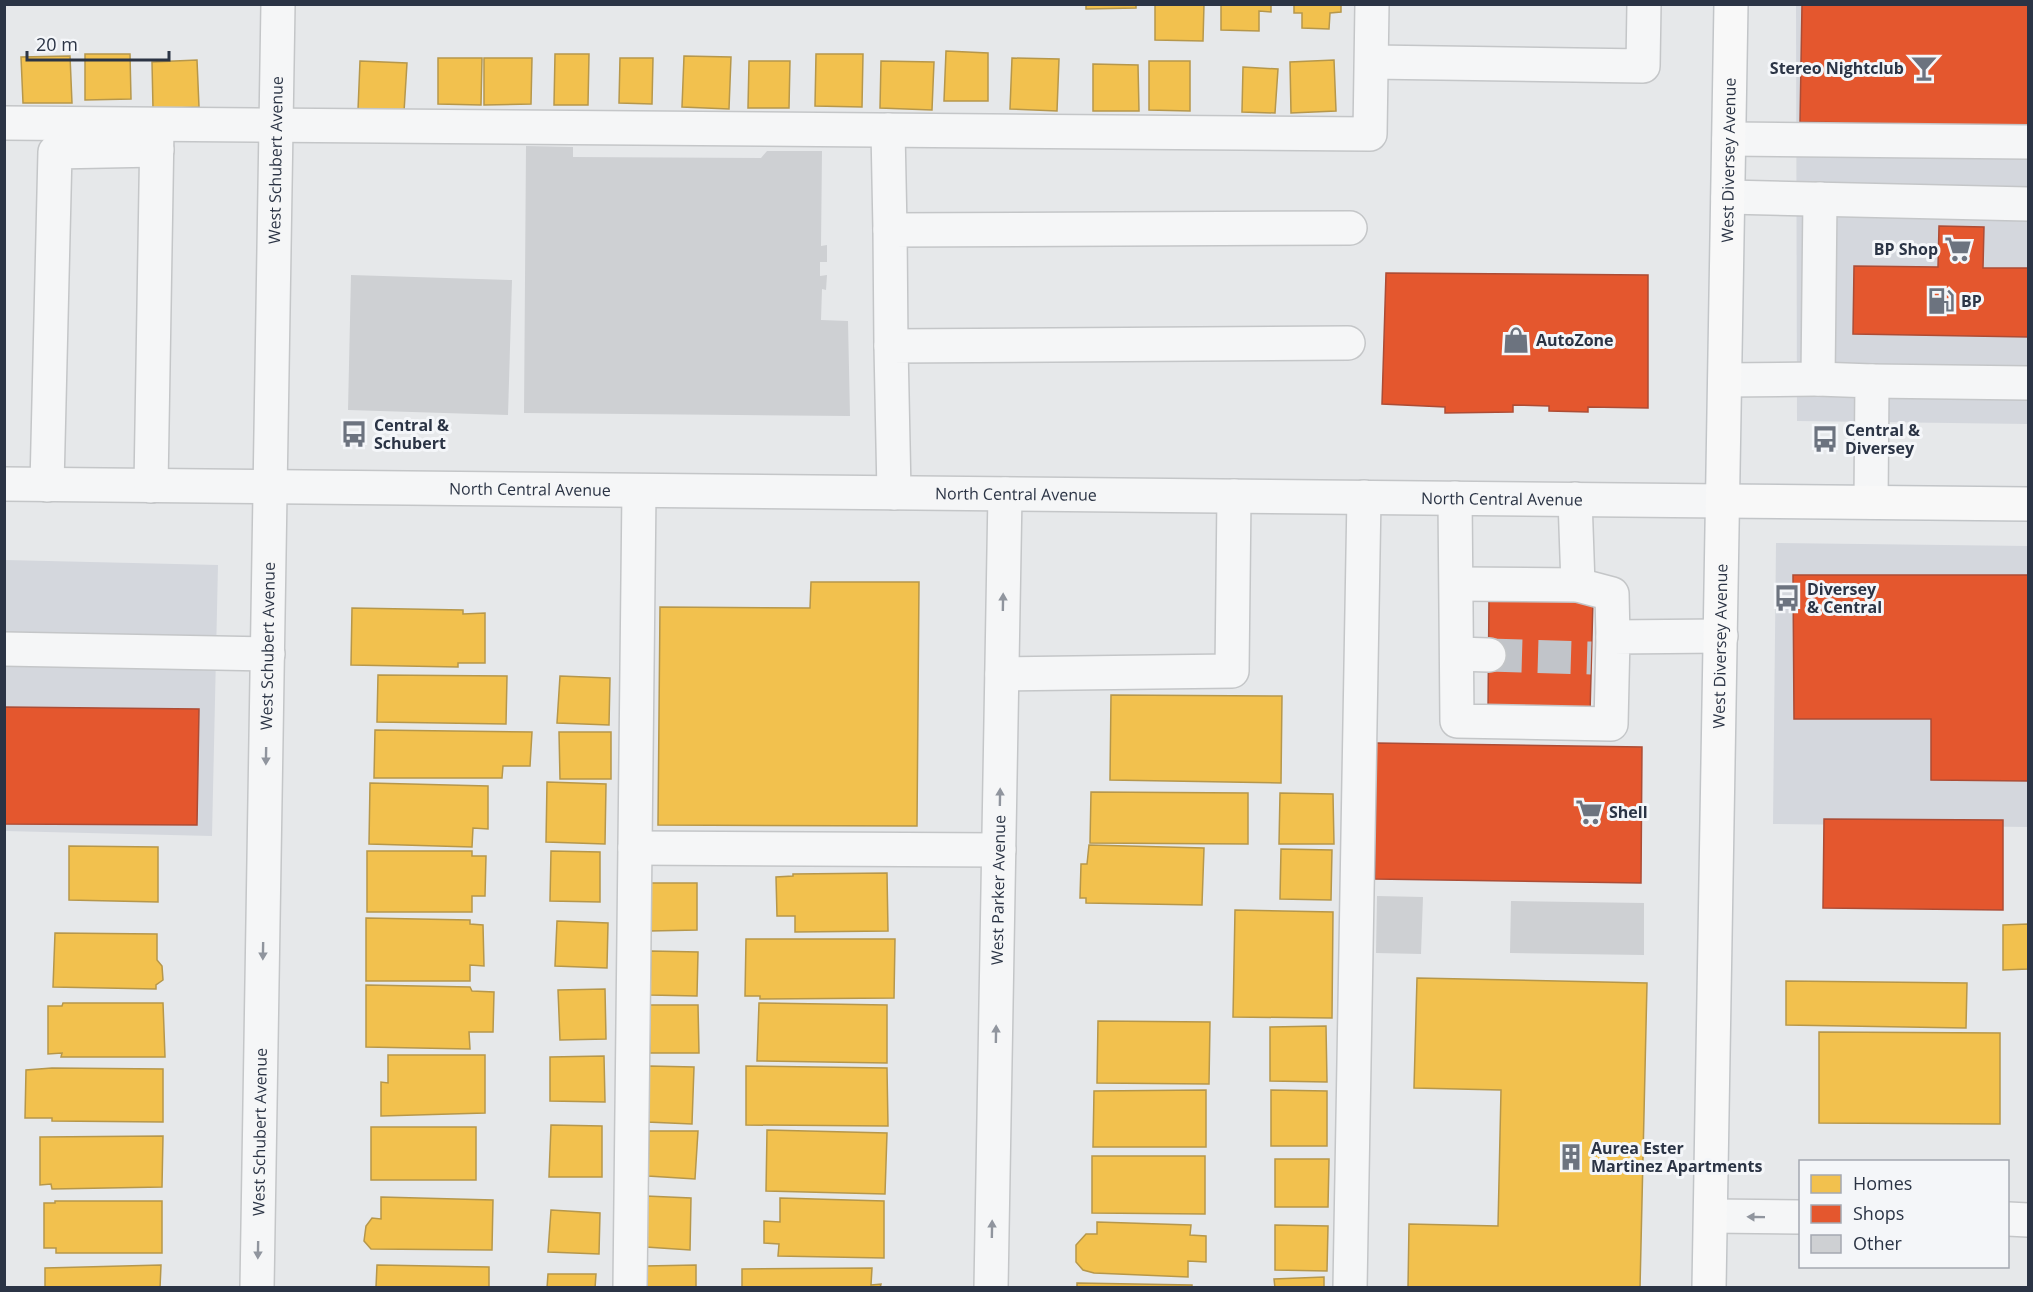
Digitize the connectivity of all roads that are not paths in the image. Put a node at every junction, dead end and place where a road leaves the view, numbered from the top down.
1 (278, 4) edge
2 (1372, 4) edge
3 (1644, 4) edge
4 (1731, 4) edge
5 (1372, 62) junction
6 (4, 123) edge
7 (276, 125) junction
8 (888, 130) junction
9 (157, 137) junction
10 (55, 138) junction
11 (1729, 139) junction
12 (2028, 142) edge
13 (1728, 197) junction
14 (1820, 199) junction
15 (2028, 204) edge
16 (1350, 228) dead end
17 (890, 230) junction
18 (1348, 343) dead end
19 (891, 346) junction
20 (1818, 379) junction
21 (1725, 380) junction
22 (1872, 381) junction
23 (2028, 383) edge
24 (4, 484) edge
25 (47, 485) junction
26 (151, 486) junction
27 (270, 487) junction
28 (639, 490) junction
29 (894, 493) junction
30 (1005, 494) junction
31 (1234, 496) junction
32 (1364, 497) junction
33 (1455, 498) junction
34 (1575, 500) junction
35 (1723, 501) junction
36 (1870, 502) junction
37 (2028, 504) edge
38 (1457, 584) junction
39 (1578, 585) junction
40 (1721, 636) junction
41 (4, 649) edge
42 (1606, 651) junction
43 (268, 654) junction
44 (1002, 674) junction
45 (635, 848) junction
46 (999, 850) junction
47 (1711, 1216) junction
48 (1799, 1217) edge
49 (2009, 1220) edge
50 (2028, 1220) edge
51 (257, 1287) edge
52 (630, 1287) edge
53 (992, 1287) edge
54 (1350, 1287) edge
55 (1709, 1287) edge

1 - 7 street, West Schubert Avenue
2 - 5 street
3 - 5 street
4 - 11 main road, West Diversey Avenue
5 - 8 street
6 - 10 street
7 - 8 street
7 - 9 street
7 - 27 street, West Schubert Avenue
8 - 17 street
9 - 10 street
9 - 26 street
10 - 25 street
11 - 12 street
11 - 13 main road, West Diversey Avenue
13 - 14 street
13 - 21 main road, West Diversey Avenue
14 - 15 street
14 - 20 street
16 - 17 street
17 - 19 street
18 - 19 street
19 - 29 street
20 - 21 street
20 - 22 street
21 - 35 main road, West Diversey Avenue
22 - 23 street
22 - 36 street
24 - 25 street, North Central Avenue
25 - 26 street, North Central Avenue
26 - 27 street, North Central Avenue
27 - 28 street, North Central Avenue
27 - 43 street, West Schubert Avenue
28 - 29 street, North Central Avenue
28 - 45 street
29 - 30 street, North Central Avenue
30 - 31 street, North Central Avenue
44 -> 30 street, West Parker Avenue
31 - 32 street, North Central Avenue
31 - 44 street
32 - 33 street, North Central Avenue
32 - 54 street
33 - 34 street, North Central Avenue
33 - 38 street
34 - 35 street, North Central Avenue
34 - 39 street
35 - 36 main road, North Central Avenue
35 - 40 main road, West Diversey Avenue
36 - 37 main road, North Central Avenue
38 - 39 street
38 - 42 street
39 - 42 street
40 - 42 street
40 - 47 main road, West Diversey Avenue
41 - 43 street
43 -> 51 street, West Schubert Avenue
46 -> 44 street, West Parker Avenue
45 - 46 street
45 - 52 street
53 -> 46 street, West Parker Avenue
48 -> 47 street
47 - 55 main road, West Diversey Avenue
49 - 50 street

